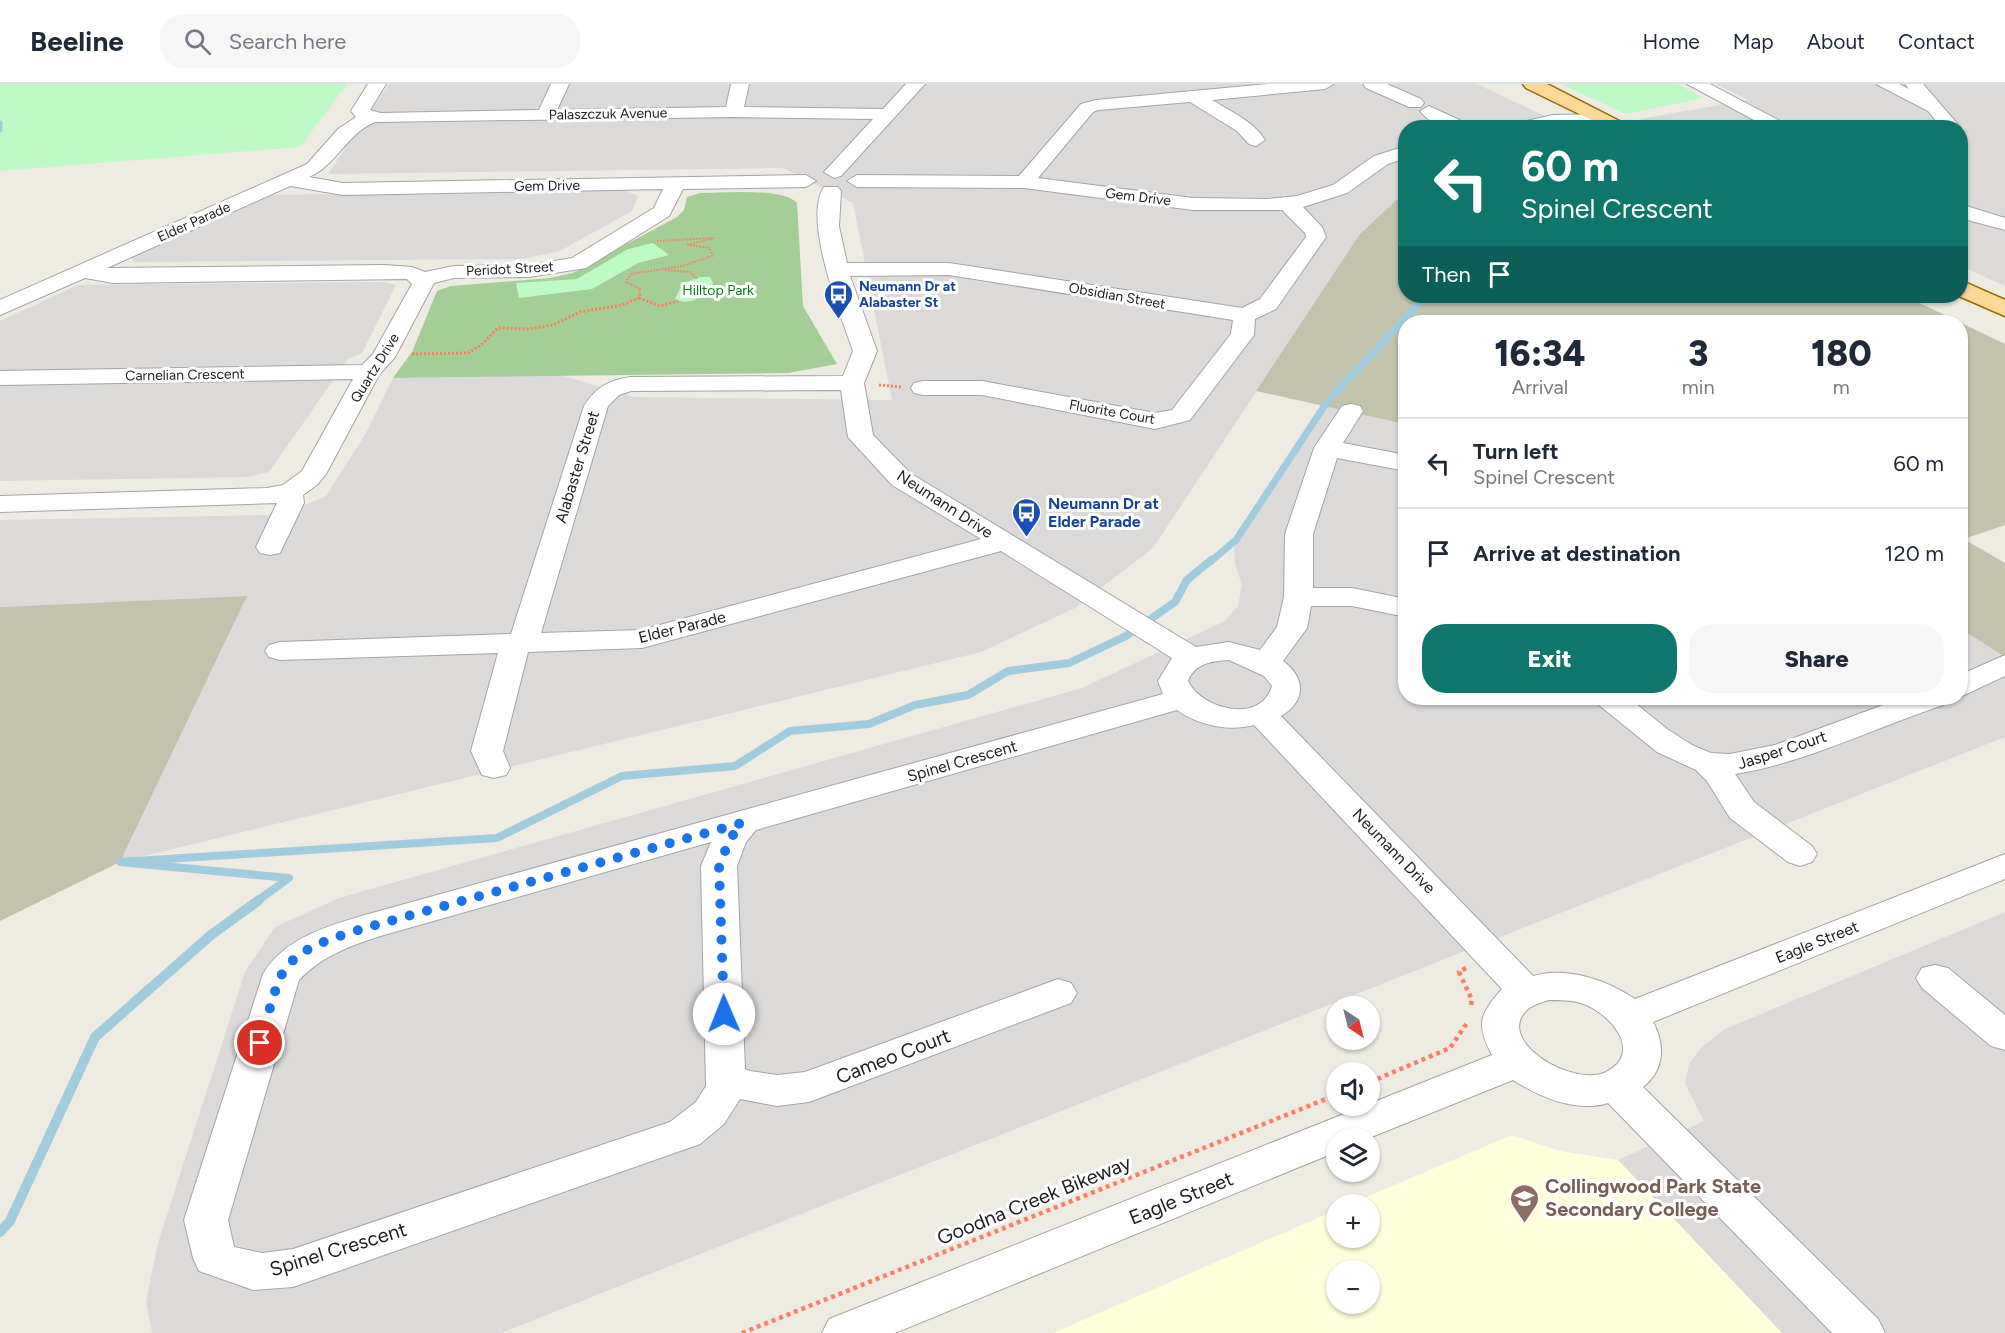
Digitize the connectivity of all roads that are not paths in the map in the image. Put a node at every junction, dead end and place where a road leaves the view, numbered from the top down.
1 (377, 84) edge
2 (560, 84) edge
3 (740, 84) edge
4 (916, 84) edge
5 (1325, 84) edge
6 (1372, 84) edge
7 (1532, 84) edge
8 (1696, 84) edge
9 (1885, 84) edge
10 (1914, 84) edge
11 (1192, 95) junction
12 (1573, 103) junction
13 (1935, 109) junction
14 (734, 112) junction
15 (889, 114) junction
16 (546, 115) junction
17 (372, 117) junction
18 (1605, 119) joint
19 (1447, 120) edge
20 (1553, 120) joint
21 (1768, 120) edge
22 (1945, 120) edge
23 (1256, 140) dead end
24 (1398, 155) edge
25 (290, 180) junction
26 (832, 181) junction
27 (1024, 182) junction
28 (675, 184) junction
29 (1288, 204) junction
30 (1968, 213) edge
31 (2005, 224) edge
32 (836, 270) junction
33 (83, 271) junction
34 (422, 279) junction
35 (1968, 291) edge
36 (0, 308) edge
37 (2005, 309) edge
38 (1243, 315) junction
39 (369, 372) junction
40 (0, 378) edge
41 (852, 383) junction
42 (923, 388) road end
43 (1351, 411) dead end
44 (1327, 448) junction
45 (1398, 461) edge
46 (289, 493) junction
47 (0, 504) edge
48 (1003, 542) junction
49 (270, 547) dead end
50 (1299, 597) junction
51 (1398, 606) edge
52 (519, 644) junction
53 (280, 651) dead end
54 (1192, 658) junction
55 (1267, 662) junction
56 (2005, 664) edge
57 (1968, 684) edge
58 (1181, 699) junction
59 (1619, 705) edge
60 (1912, 705) edge
61 (1261, 714) junction
62 (1708, 763) junction
63 (494, 768) dead end
64 (742, 823) junction
65 (1800, 854) dead end
66 (2005, 866) edge
67 (1935, 978) dead end
68 (1524, 991) junction
69 (1058, 993) dead end
70 (1629, 1016) junction
71 (2005, 1036) edge
72 (1516, 1062) junction
73 (725, 1077) junction
74 (1616, 1086) junction
75 (845, 1333) edge
76 (1862, 1333) edge

1 - 17 street
2 - 16 street
3 - 14 street
4 - 15 street
5 - 11 street
6 - 19 street
7 - 12 main road
8 - 21 street
9 - 13 street
10 - 13 street
11 - 23 street
11 - 27 street
12 - 18 main road
12 - 20 street
13 - 22 street
14 - 15 street, Palaszczuk Avenue
14 - 16 street, Palaszczuk Avenue
15 - 26 street
16 - 17 street, Palaszczuk Avenue
17 - 25 street, Elder Parade
18 - 20 street
24 - 29 street, Gem Drive
25 - 28 street, Gem Drive
25 - 33 street, Elder Parade
26 - 27 street, Gem Drive
26 - 28 street, Gem Drive
26 - 32 street
27 - 29 street, Gem Drive
28 - 34 street, Peridot Street
29 - 38 street
30 - 31 street
32 - 38 street, Obsidian Street
32 - 41 street
33 - 34 street
33 - 36 street, Elder Parade
34 - 39 street, Quartz Drive
35 - 37 main road
38 - 42 street, Fluorite Court
39 - 40 street, Carnelian Crescent
39 - 46 street, Quartz Drive
41 - 48 street, Neumann Drive
41 - 52 street, Alabaster Street
43 - 44 street
44 - 45 street
44 - 50 street
46 - 47 street
46 - 49 street
48 - 52 street, Elder Parade
48 - 54 street, Neumann Drive
50 - 51 street
50 - 55 street
52 - 53 street, Elder Parade
52 - 63 street, Alabaster Street
54 - 55 street
54 - 58 street
55 - 61 street
56 - 57 street
58 - 61 street
58 - 64 street, Spinel Crescent
59 - 62 street, Jasper Court
60 - 62 street, Jasper Court
61 - 68 street, Neumann Drive
62 - 65 street
64 - 73 street, Spinel Crescent
64 - 73 street, Spinel Crescent
66 - 70 street, Eagle Street
67 - 71 street
68 - 70 street
68 - 72 street
69 - 73 street, Cameo Court
70 - 74 street
72 - 74 street
72 - 75 street, Eagle Street
74 - 76 street

